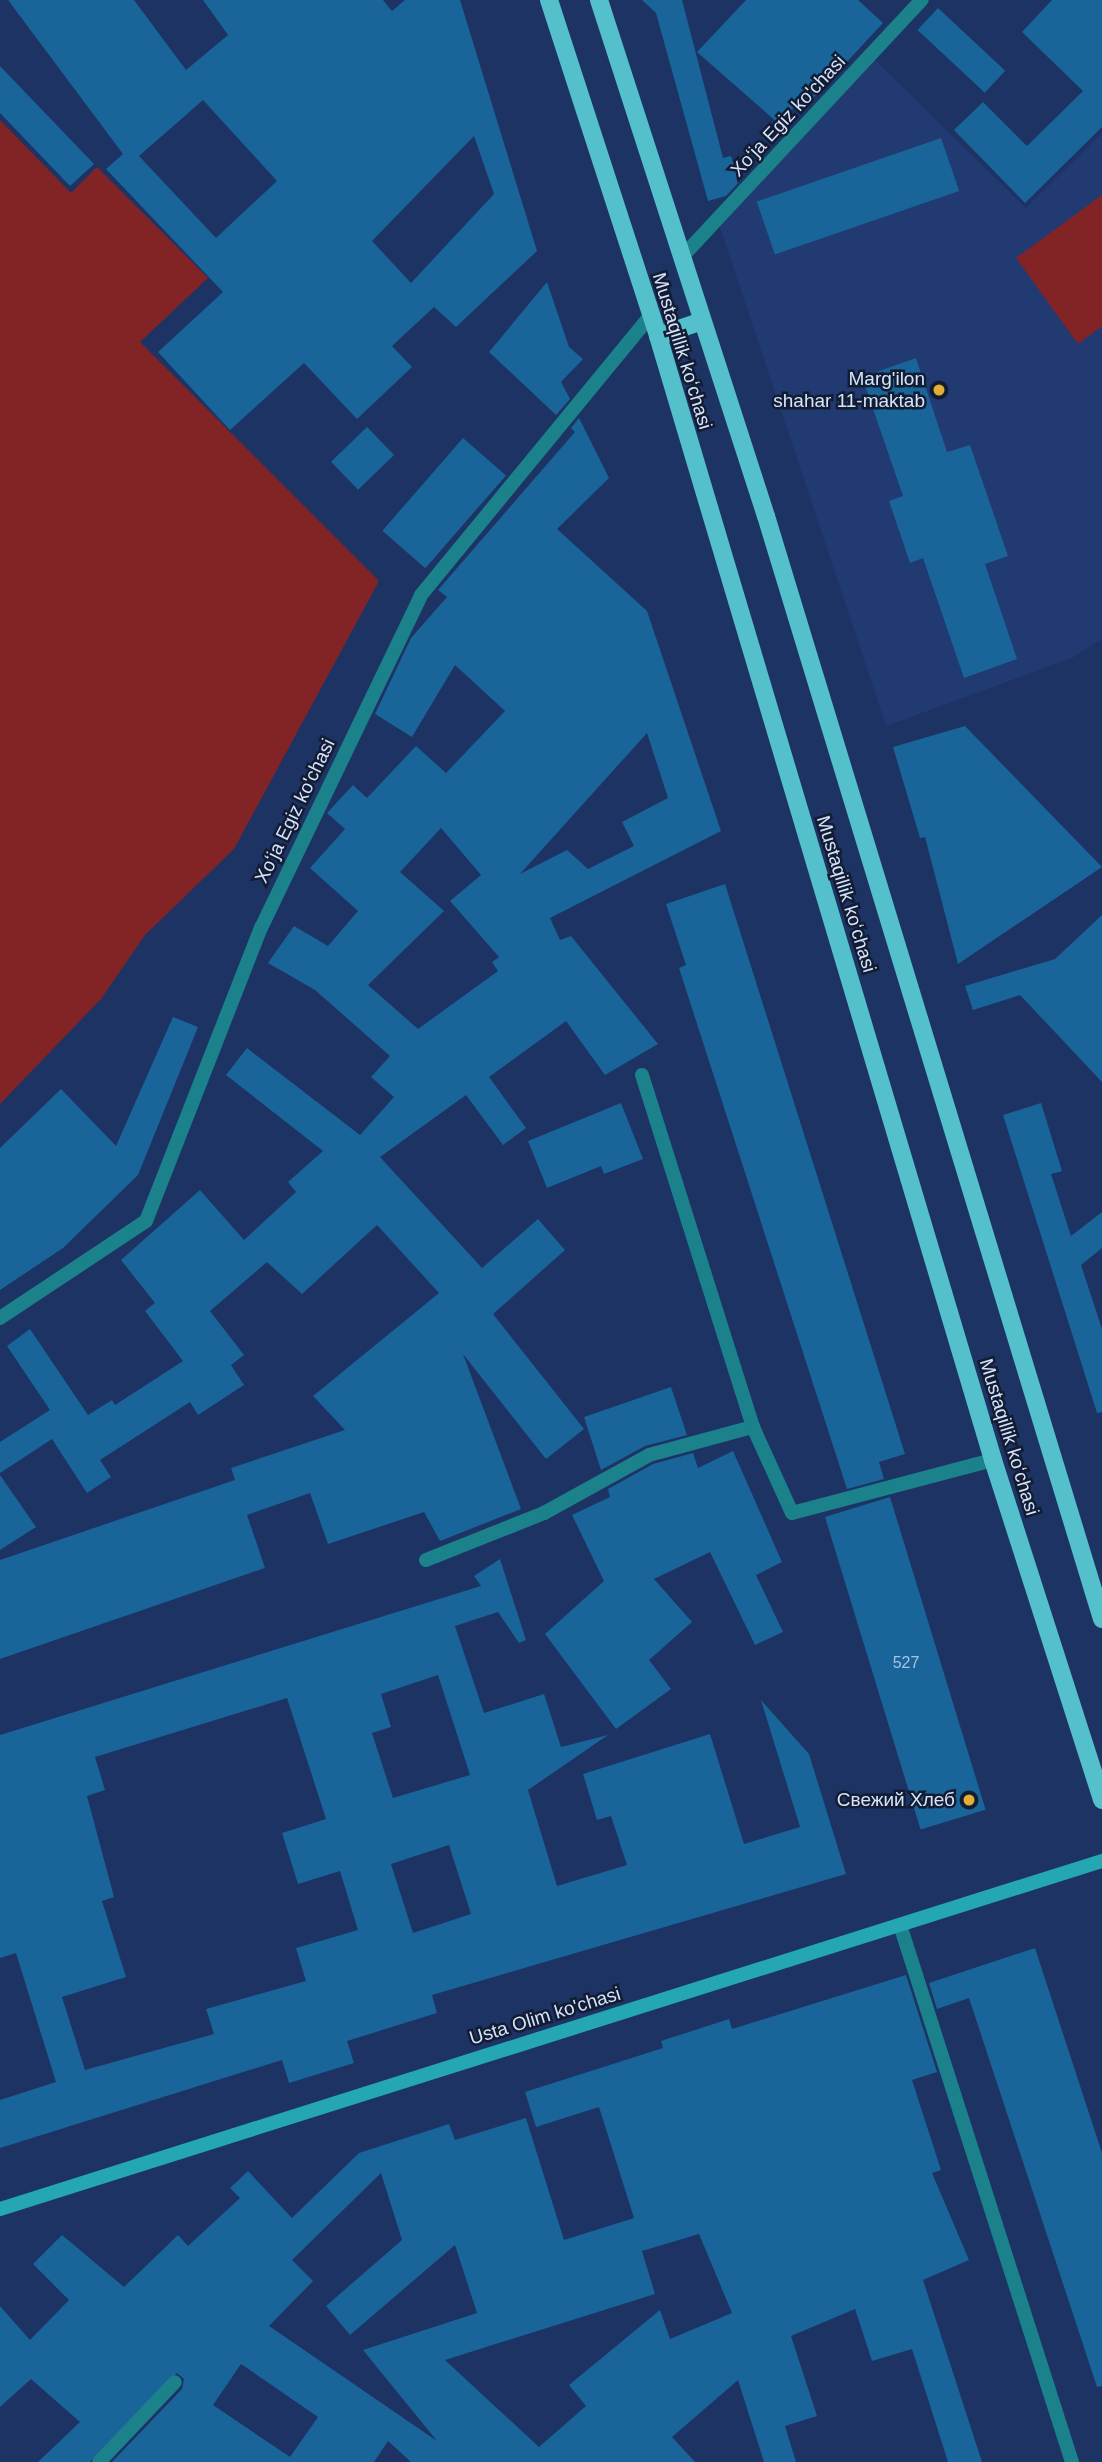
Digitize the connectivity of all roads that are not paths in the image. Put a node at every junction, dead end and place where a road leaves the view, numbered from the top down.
1 (549, 0) edge
2 (599, 0) edge
3 (922, 0) edge
4 (681, 258) junction
5 (650, 316) junction
6 (702, 321) junction
7 (657, 336) junction
8 (642, 1075) dead end
9 (0, 1318) edge
10 (753, 1427) junction
11 (993, 1460) junction
12 (426, 1560) dead end
13 (1102, 1619) edge
14 (1102, 1800) edge
15 (1102, 1861) edge
16 (900, 1925) junction
17 (0, 2208) edge
18 (175, 2382) dead end
19 (99, 2462) edge
20 (1072, 2462) edge

1 - 5 main road, Mustaqillik koʻchasi
2 - 4 main road, Mustaqillik koʻchasi
3 - 4 street, Xoʻja Egiz ko'chasi
4 - 6 main road, Mustaqillik koʻchasi
5 - 7 main road, Mustaqillik koʻchasi
5 - 9 street, Xoʻja Egiz ko'chasi
6 - 7 main road
6 - 13 main road, Mustaqillik koʻchasi
7 - 11 main road, Mustaqillik koʻchasi
8 - 10 street
10 - 11 street
10 - 12 street
11 - 14 main road, Mustaqillik koʻchasi
15 - 16 street, Usta Olim ko'chasi
16 - 17 street, Usta Olim ko'chasi
16 - 20 street
18 - 19 street

